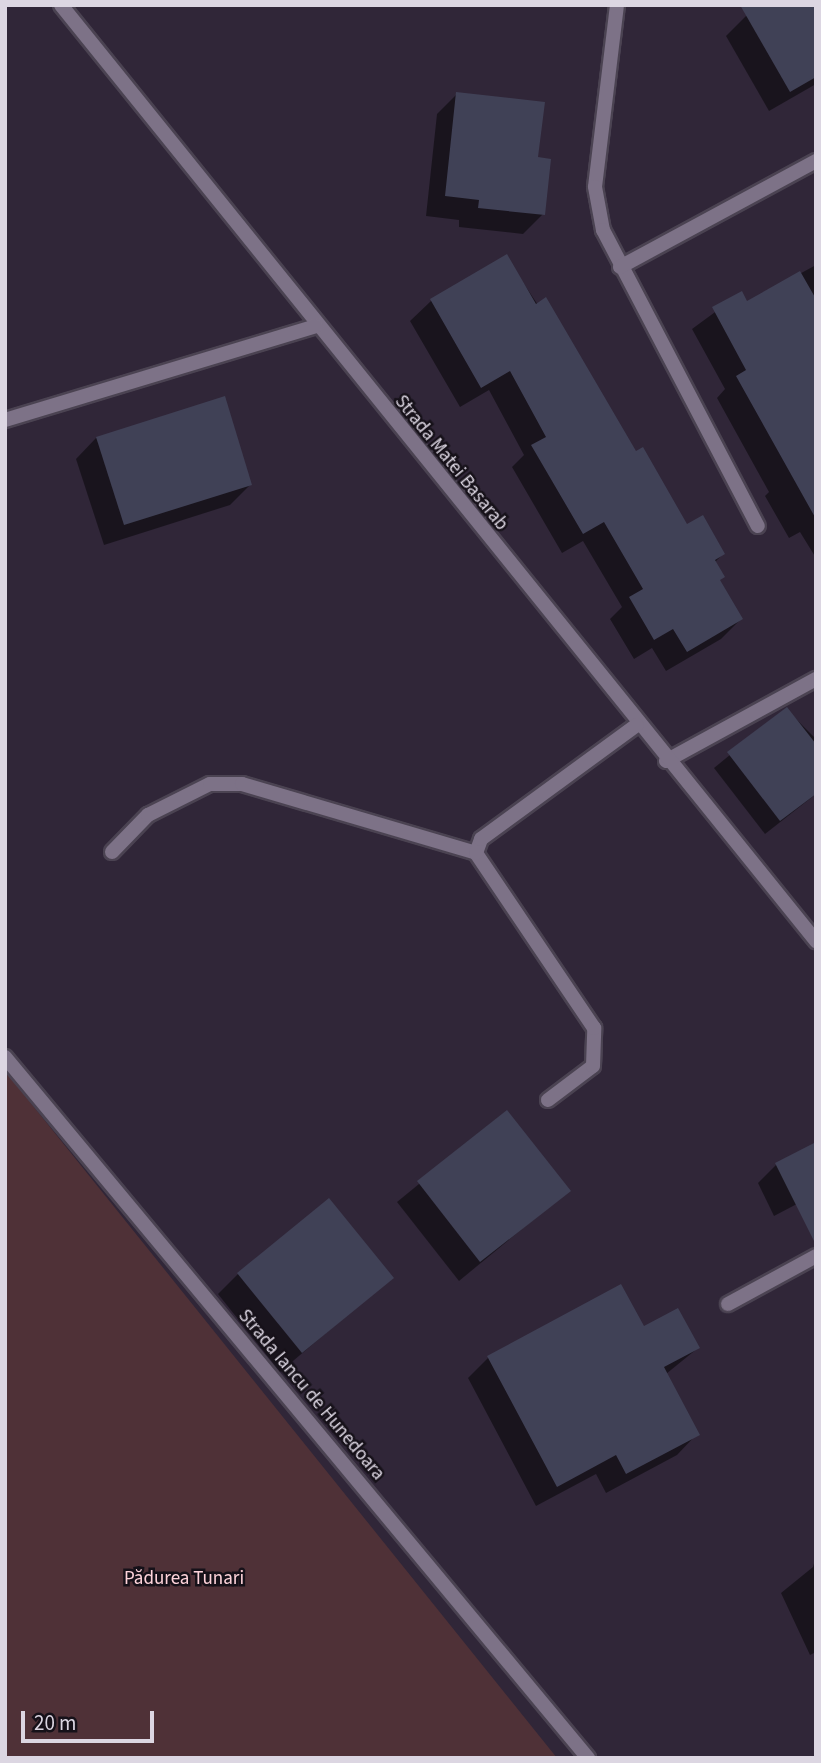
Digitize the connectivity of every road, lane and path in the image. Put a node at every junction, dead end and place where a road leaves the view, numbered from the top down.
1 (61, 5) edge
2 (617, 5) edge
3 (816, 160) edge
4 (620, 267) junction
5 (316, 326) junction
6 (5, 420) edge
7 (758, 526) dead end
8 (816, 680) edge
9 (637, 725) junction
10 (666, 761) junction
11 (112, 852) dead end
12 (476, 853) junction
13 (816, 941) edge
14 (5, 1057) edge
15 (548, 1100) dead end
16 (816, 1256) edge
17 (728, 1304) dead end
18 (588, 1758) edge

1 - 5 street, Strada Matei Basarab
2 - 4 street
3 - 4 street
4 - 7 street
5 - 6 street
5 - 9 street, Strada Matei Basarab
8 - 10 street
9 - 10 street, Strada Matei Basarab
9 - 12 street
10 - 13 street, Strada Matei Basarab
11 - 12 street
12 - 15 street
14 - 18 street, Strada Iancu de Hunedoara
16 - 17 street

